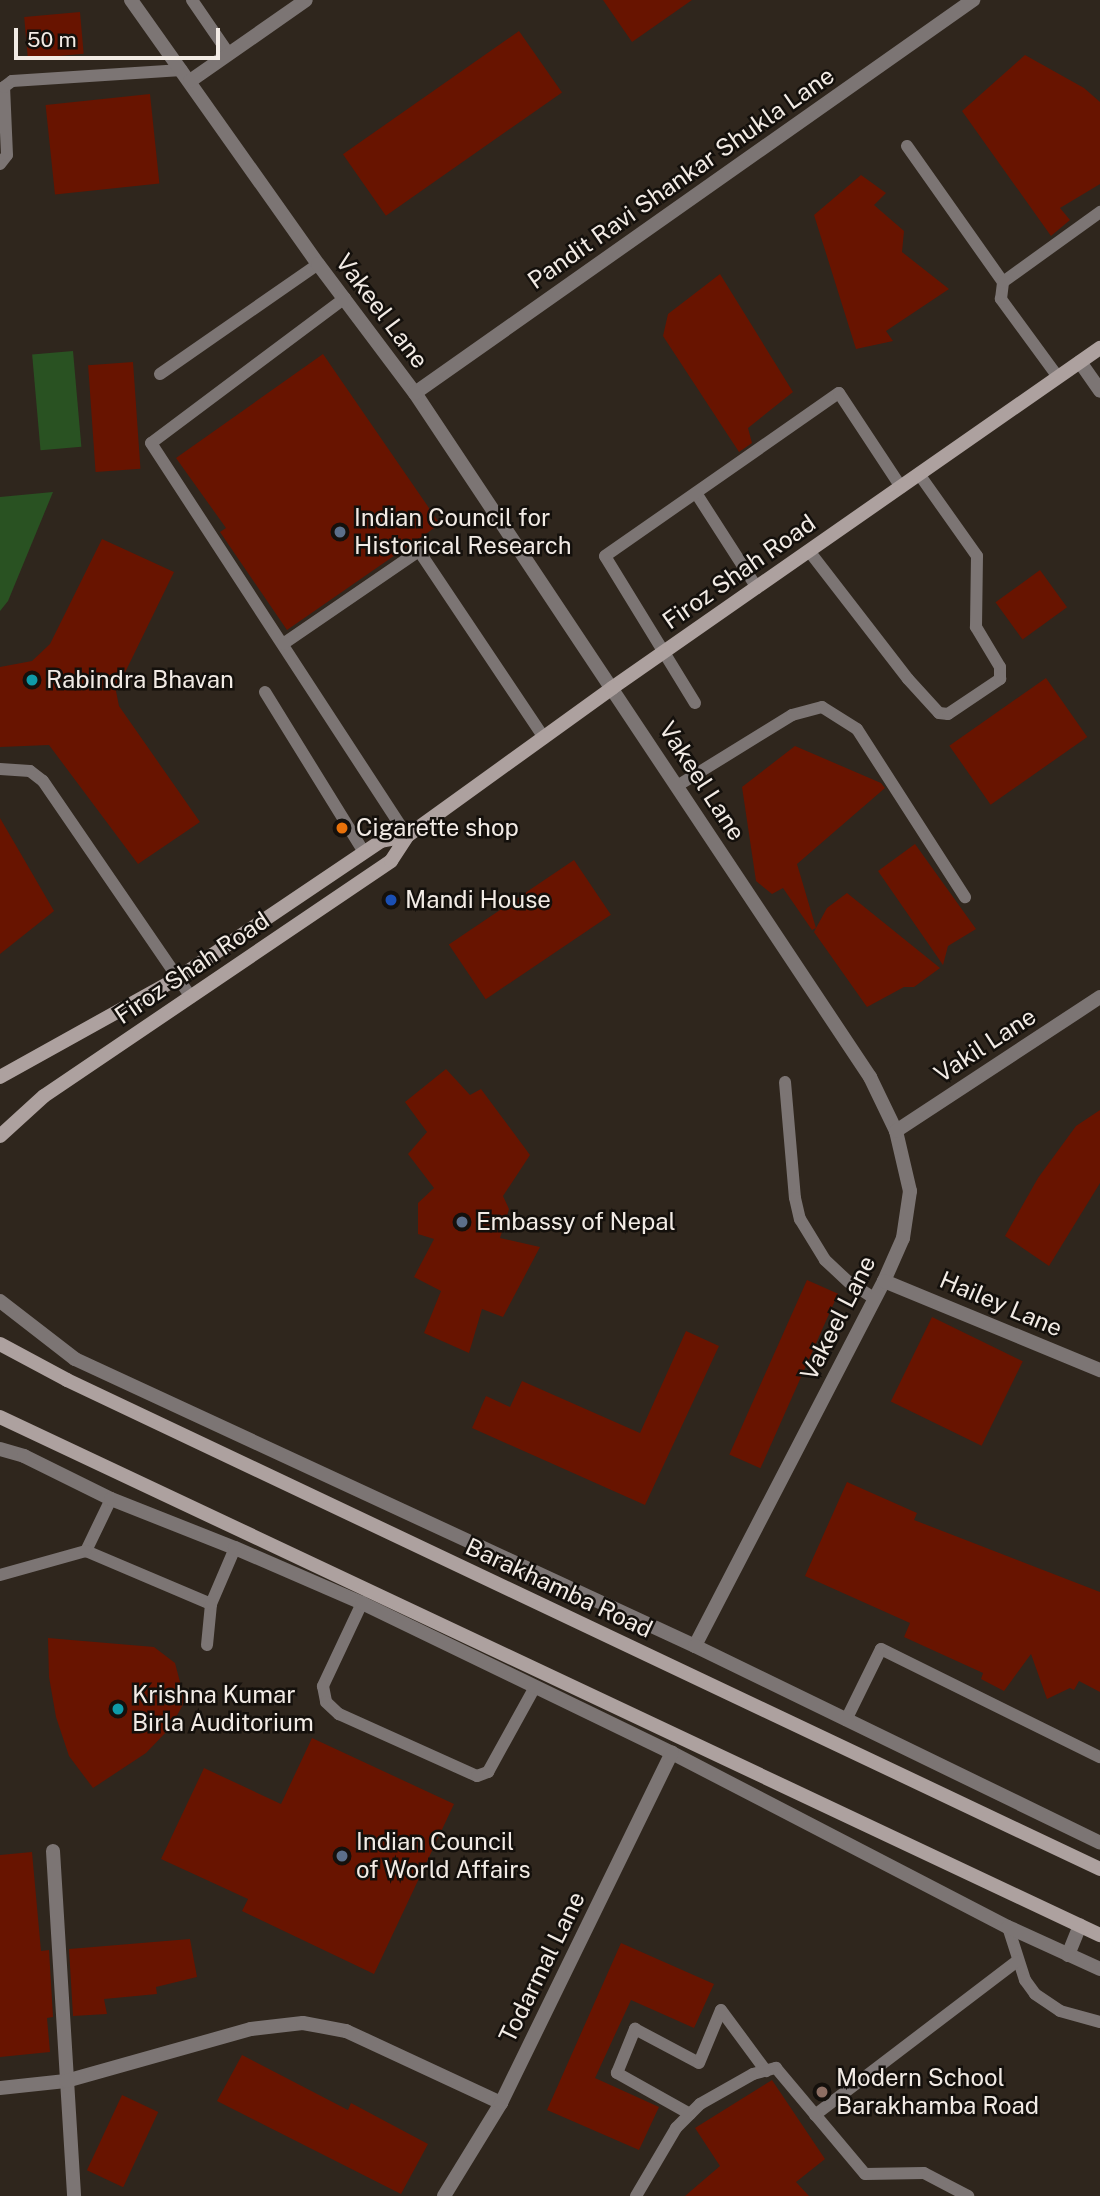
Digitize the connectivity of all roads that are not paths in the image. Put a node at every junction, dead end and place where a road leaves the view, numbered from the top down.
1 (131, 0) edge
2 (192, 0) edge
3 (306, 0) edge
4 (973, 0) edge
5 (229, 54) junction
6 (186, 76) junction
7 (907, 146) dead end
8 (0, 164) edge
9 (1100, 212) edge
10 (318, 264) junction
11 (1003, 282) junction
12 (345, 298) junction
13 (1100, 348) edge
14 (1080, 362) junction
15 (160, 374) dead end
16 (1058, 377) junction
17 (1100, 391) edge
18 (415, 393) junction
19 (919, 474) junction
20 (901, 487) junction
21 (696, 493) junction
22 (809, 551) junction
23 (757, 588) junction
24 (283, 644) junction
25 (664, 653) junction
26 (612, 688) junction
27 (265, 692) dead end
28 (695, 703) dead end
29 (544, 738) junction
30 (0, 769) edge
31 (677, 786) junction
32 (407, 836) junction
33 (365, 852) junction
34 (965, 897) dead end
35 (178, 978) junction
36 (191, 997) junction
37 (1100, 997) edge
38 (0, 1077) edge
39 (785, 1082) dead end
40 (896, 1131) junction
41 (0, 1136) edge
42 (884, 1281) junction
43 (875, 1298) junction
44 (0, 1301) edge
45 (0, 1344) edge
46 (1100, 1370) edge
47 (0, 1417) edge
48 (0, 1449) edge
49 (111, 1499) junction
50 (235, 1548) junction
51 (86, 1551) junction
52 (0, 1575) edge
53 (362, 1603) junction
54 (211, 1604) junction
55 (206, 1645) dead end
56 (695, 1646) junction
57 (535, 1687) junction
58 (846, 1720) junction
59 (673, 1753) junction
60 (1100, 1758) edge
61 (1100, 1843) edge
62 (53, 1851) dead end
63 (1100, 1868) edge
64 (1080, 1926) junction
65 (1008, 1927) junction
66 (1100, 1935) edge
67 (1069, 1955) junction
68 (1017, 1961) junction
69 (1100, 1969) edge
70 (1100, 2022) edge
71 (766, 2071) junction
72 (66, 2081) junction
73 (0, 2088) edge
74 (501, 2103) junction
75 (690, 2114) junction
76 (816, 2115) junction
77 (74, 2196) edge
78 (444, 2196) edge
79 (636, 2196) edge
80 (968, 2196) edge

1 - 6 street, Vakeel Lane
2 - 5 lane
3 - 5 street
4 - 18 street, Pandit Ravi Shankar Shukla Lane
5 - 6 street
6 - 8 lane
6 - 10 street, Vakeel Lane
7 - 11 lane
9 - 11 lane
10 - 12 street, Vakeel Lane
10 - 15 lane
11 - 16 lane
12 - 18 street, Vakeel Lane
12 - 24 lane
13 - 14 main road, Firoz Shah Road
14 - 16 main road, Firoz Shah Road
14 - 17 street
16 - 19 main road, Firoz Shah Road
18 - 26 street, Vakeel Lane
19 - 20 main road, Firoz Shah Road
19 - 22 lane
20 - 21 lane
20 - 22 main road, Firoz Shah Road
21 - 23 lane
21 - 25 lane
22 - 23 main road, Firoz Shah Road
23 - 25 main road, Firoz Shah Road
24 - 29 lane
24 - 32 lane
25 - 26 main road, Firoz Shah Road
25 - 28 lane
26 - 29 main road, Firoz Shah Road
26 - 31 street, Vakeel Lane
27 - 33 lane
29 - 32 main road, Firoz Shah Road
30 - 35 lane
31 - 34 lane
31 - 40 street, Vakeel Lane
32 - 33 main road, Firoz Shah Road
32 - 36 main road, Firoz Shah Road
33 - 35 main road, Firoz Shah Road
35 - 36 lane
35 - 38 main road, Firoz Shah Road
36 - 41 main road, Firoz Shah Road
37 - 40 street, Vakil Lane
39 - 43 lane
40 - 42 street, Vakeel Lane
42 - 43 street, Vakeel Lane
42 - 46 street, Hailey Lane
43 - 56 street, Vakeel Lane
44 - 56 street
45 - 63 main road, Barakhamba Road
47 - 64 main road
48 - 49 street
49 - 50 street
49 - 51 lane
50 - 53 street
50 - 54 lane
51 - 52 lane
51 - 54 lane
53 - 57 street
53 - 57 lane
54 - 55 lane
56 - 58 street
57 - 59 street
58 - 60 lane
58 - 61 street
59 - 65 street
59 - 74 street, Todarmal Lane
62 - 72 street
64 - 66 main road
64 - 67 street
65 - 67 street
65 - 68 lane
67 - 69 street
68 - 70 lane
68 - 76 lane
71 - 75 lane
71 - 75 lane
71 - 76 lane
72 - 73 street
72 - 74 street
72 - 77 street
74 - 78 street, Todarmal Lane
75 - 79 lane
76 - 80 lane

